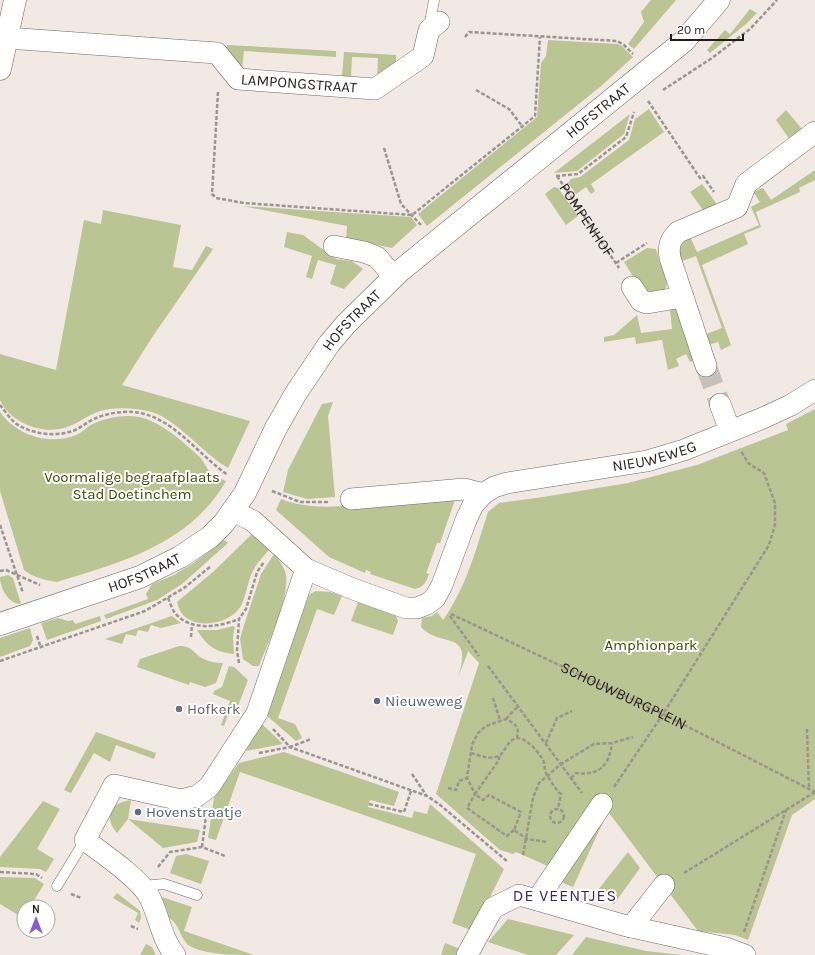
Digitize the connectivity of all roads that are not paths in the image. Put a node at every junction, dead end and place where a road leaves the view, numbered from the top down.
1 (15, 0) edge
2 (434, 0) edge
3 (719, 0) edge
4 (434, 26) joint
5 (6, 38) junction
6 (0, 69) edge
7 (815, 132) edge
8 (334, 246) dead end
9 (394, 277) junction
10 (632, 287) road end
11 (683, 297) junction
12 (706, 366) tunnel mouth
13 (815, 390) edge
14 (720, 404) tunnel mouth
15 (730, 431) junction
16 (484, 494) junction
17 (351, 499) road end
18 (233, 511) junction
19 (306, 569) junction
20 (0, 624) edge
21 (593, 799) road end
22 (85, 840) junction
23 (664, 885) road end
24 (57, 886) dead end
25 (143, 886) junction
26 (197, 895) dead end
27 (537, 900) junction
28 (632, 926) junction
29 (743, 946) edge
30 (468, 953) edge
31 (174, 955) edge

1 - 5 street
2 - 4 lane, LAMPONGSTRAAT
3 - 9 street, HOFSTRAAT
4 - 5 street, LAMPONGSTRAAT
5 - 6 street
7 - 11 street
8 - 9 street
9 - 18 street, HOFSTRAAT
10 - 11 street
11 - 12 street
13 - 15 street, NIEUWEWEG
14 - 15 street
15 - 16 street, NIEUWEWEG
16 - 17 street
16 - 19 street, NIEUWEWEG
18 - 19 street, NIEUWEWEG
18 - 20 street, HOFSTRAAT
19 - 22 street
21 - 27 street
22 - 24 lane
22 - 25 street
23 - 28 street
25 - 26 lane
25 - 31 street
27 - 28 street
27 - 30 street
28 - 29 street

